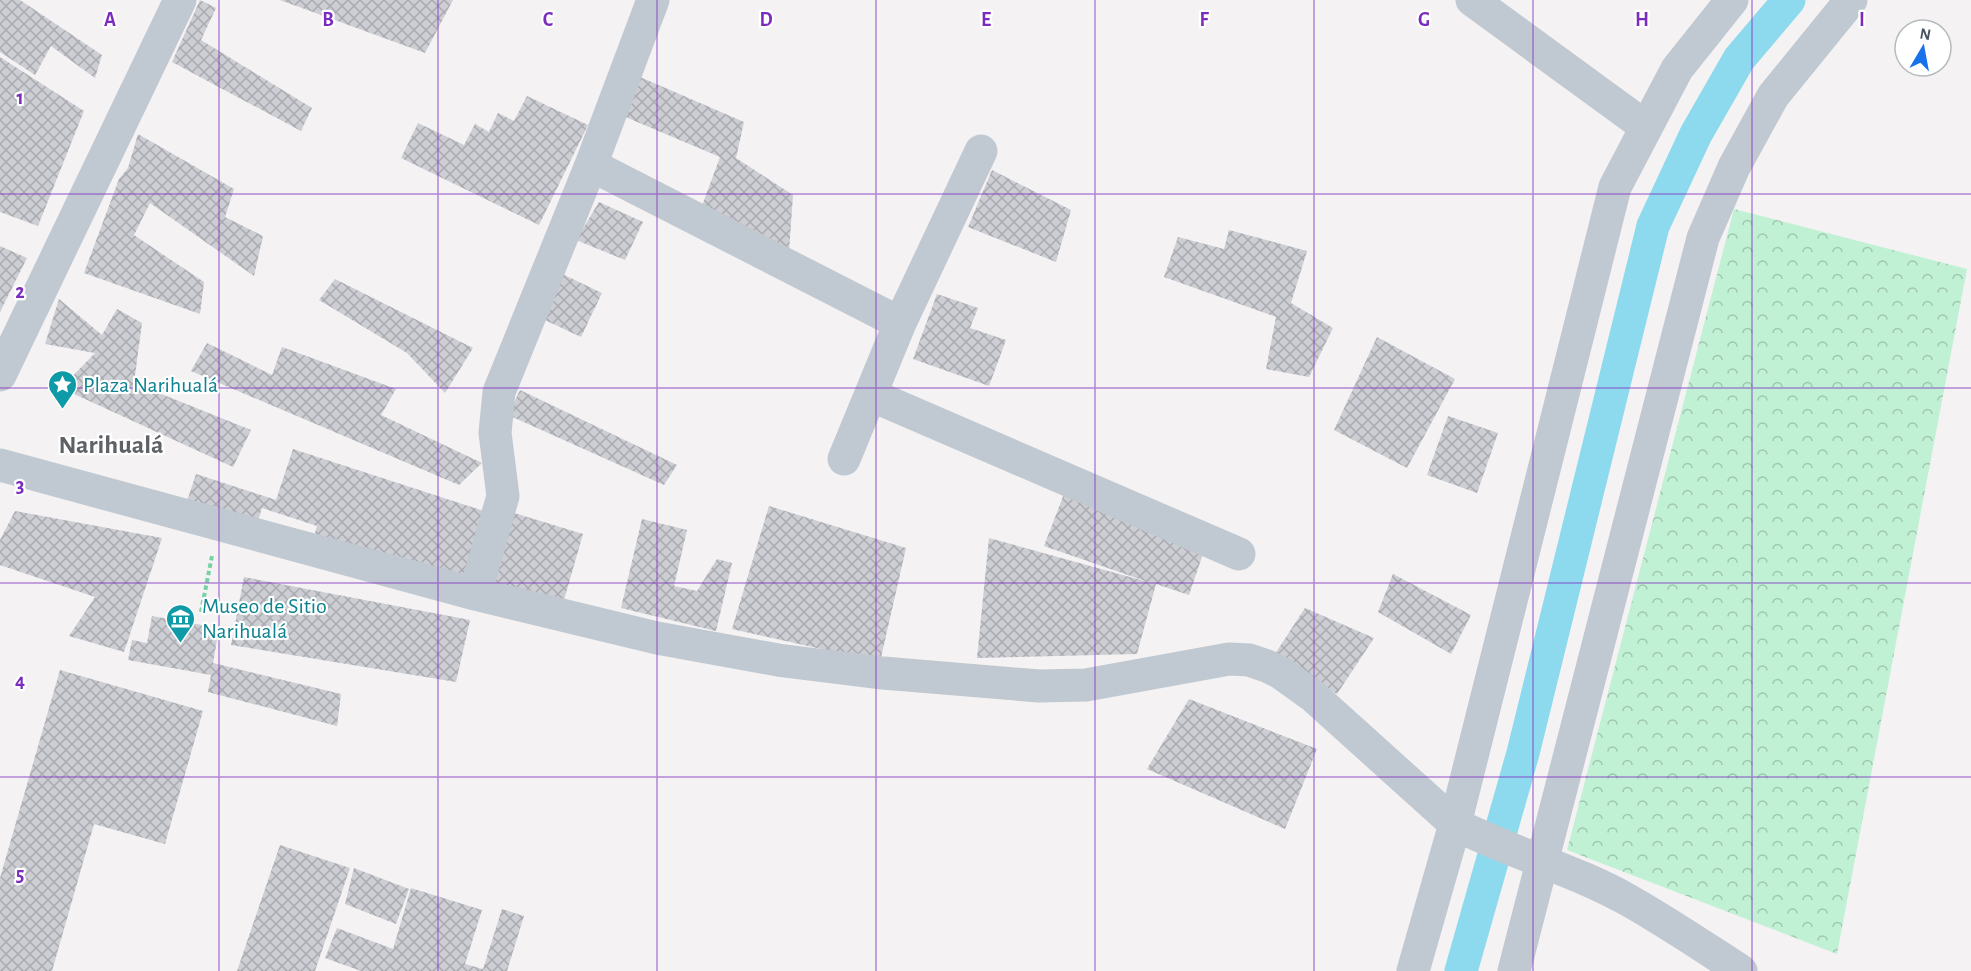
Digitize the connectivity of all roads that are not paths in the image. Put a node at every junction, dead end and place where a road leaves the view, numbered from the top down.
1 (180, 0) edge
2 (653, 0) edge
3 (1472, 0) edge
4 (1732, 0) edge
5 (1851, 0) edge
6 (1646, 128) junction
7 (981, 151) dead end
8 (591, 165) junction
9 (900, 323) junction
10 (0, 375) edge
11 (870, 395) junction
12 (844, 459) dead end
13 (0, 465) edge
14 (1239, 554) dead end
15 (475, 594) junction
16 (1469, 831) junction
17 (1534, 858) junction
18 (1413, 971) edge
19 (1514, 971) edge
20 (1741, 971) edge

1 - 10 street
2 - 8 street
3 - 6 street
4 - 6 street
5 - 17 street
6 - 16 street
7 - 9 street
8 - 9 street
8 - 15 street
9 - 11 street
11 - 12 street
11 - 14 street
13 - 15 street
15 - 16 street
16 - 17 street
16 - 18 street
17 - 19 street
17 - 20 street

